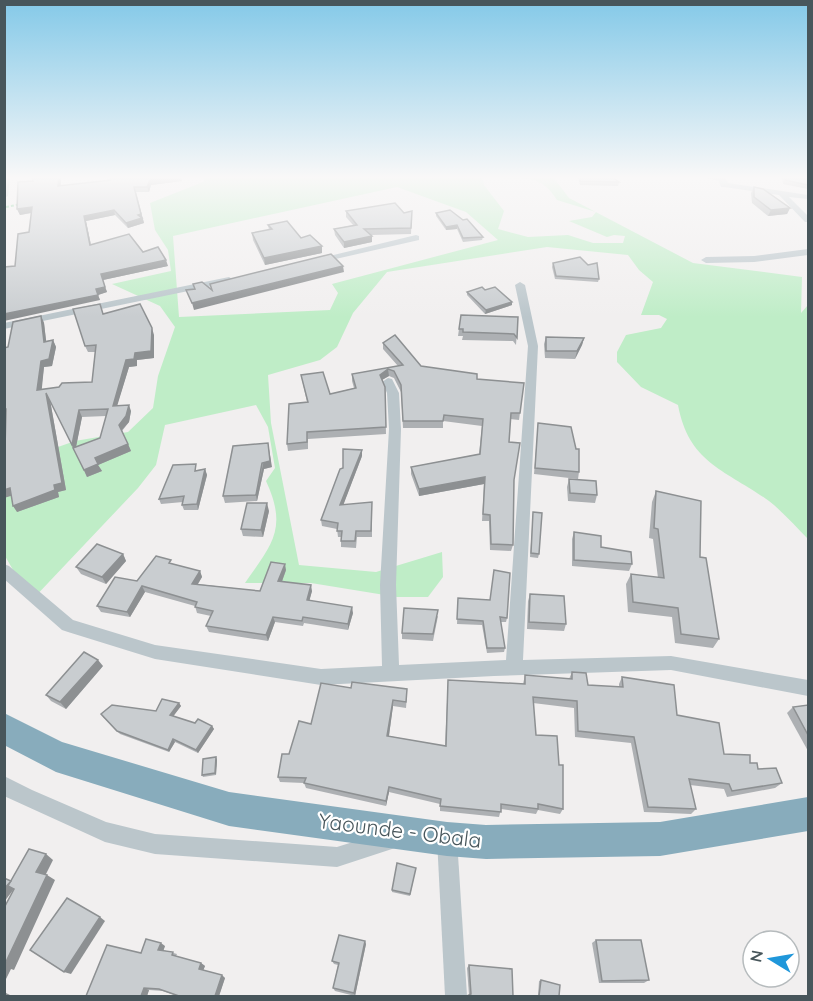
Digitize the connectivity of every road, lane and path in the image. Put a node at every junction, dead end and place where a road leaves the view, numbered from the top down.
1 (416, 238) dead end
2 (808, 252) edge
3 (706, 260) dead end
4 (302, 264) edge
5 (245, 276) edge
6 (520, 285) dead end
7 (4, 326) edge
8 (388, 382) dead end
9 (4, 570) edge
10 (514, 668) junction
11 (391, 674) junction
12 (808, 688) edge
13 (4, 728) edge
14 (4, 785) edge
15 (808, 814) edge
16 (410, 834) junction
17 (447, 838) junction
18 (456, 996) edge

1 - 4 street
2 - 3 street
5 - 7 street
6 - 10 street
8 - 11 street
9 - 11 street
10 - 11 street
10 - 12 street
13 - 16 highway, Yaounde - Obala
14 - 16 street
15 - 17 highway, Yaounde - Obala
16 - 17 highway, Yaounde - Obala
17 - 18 street

